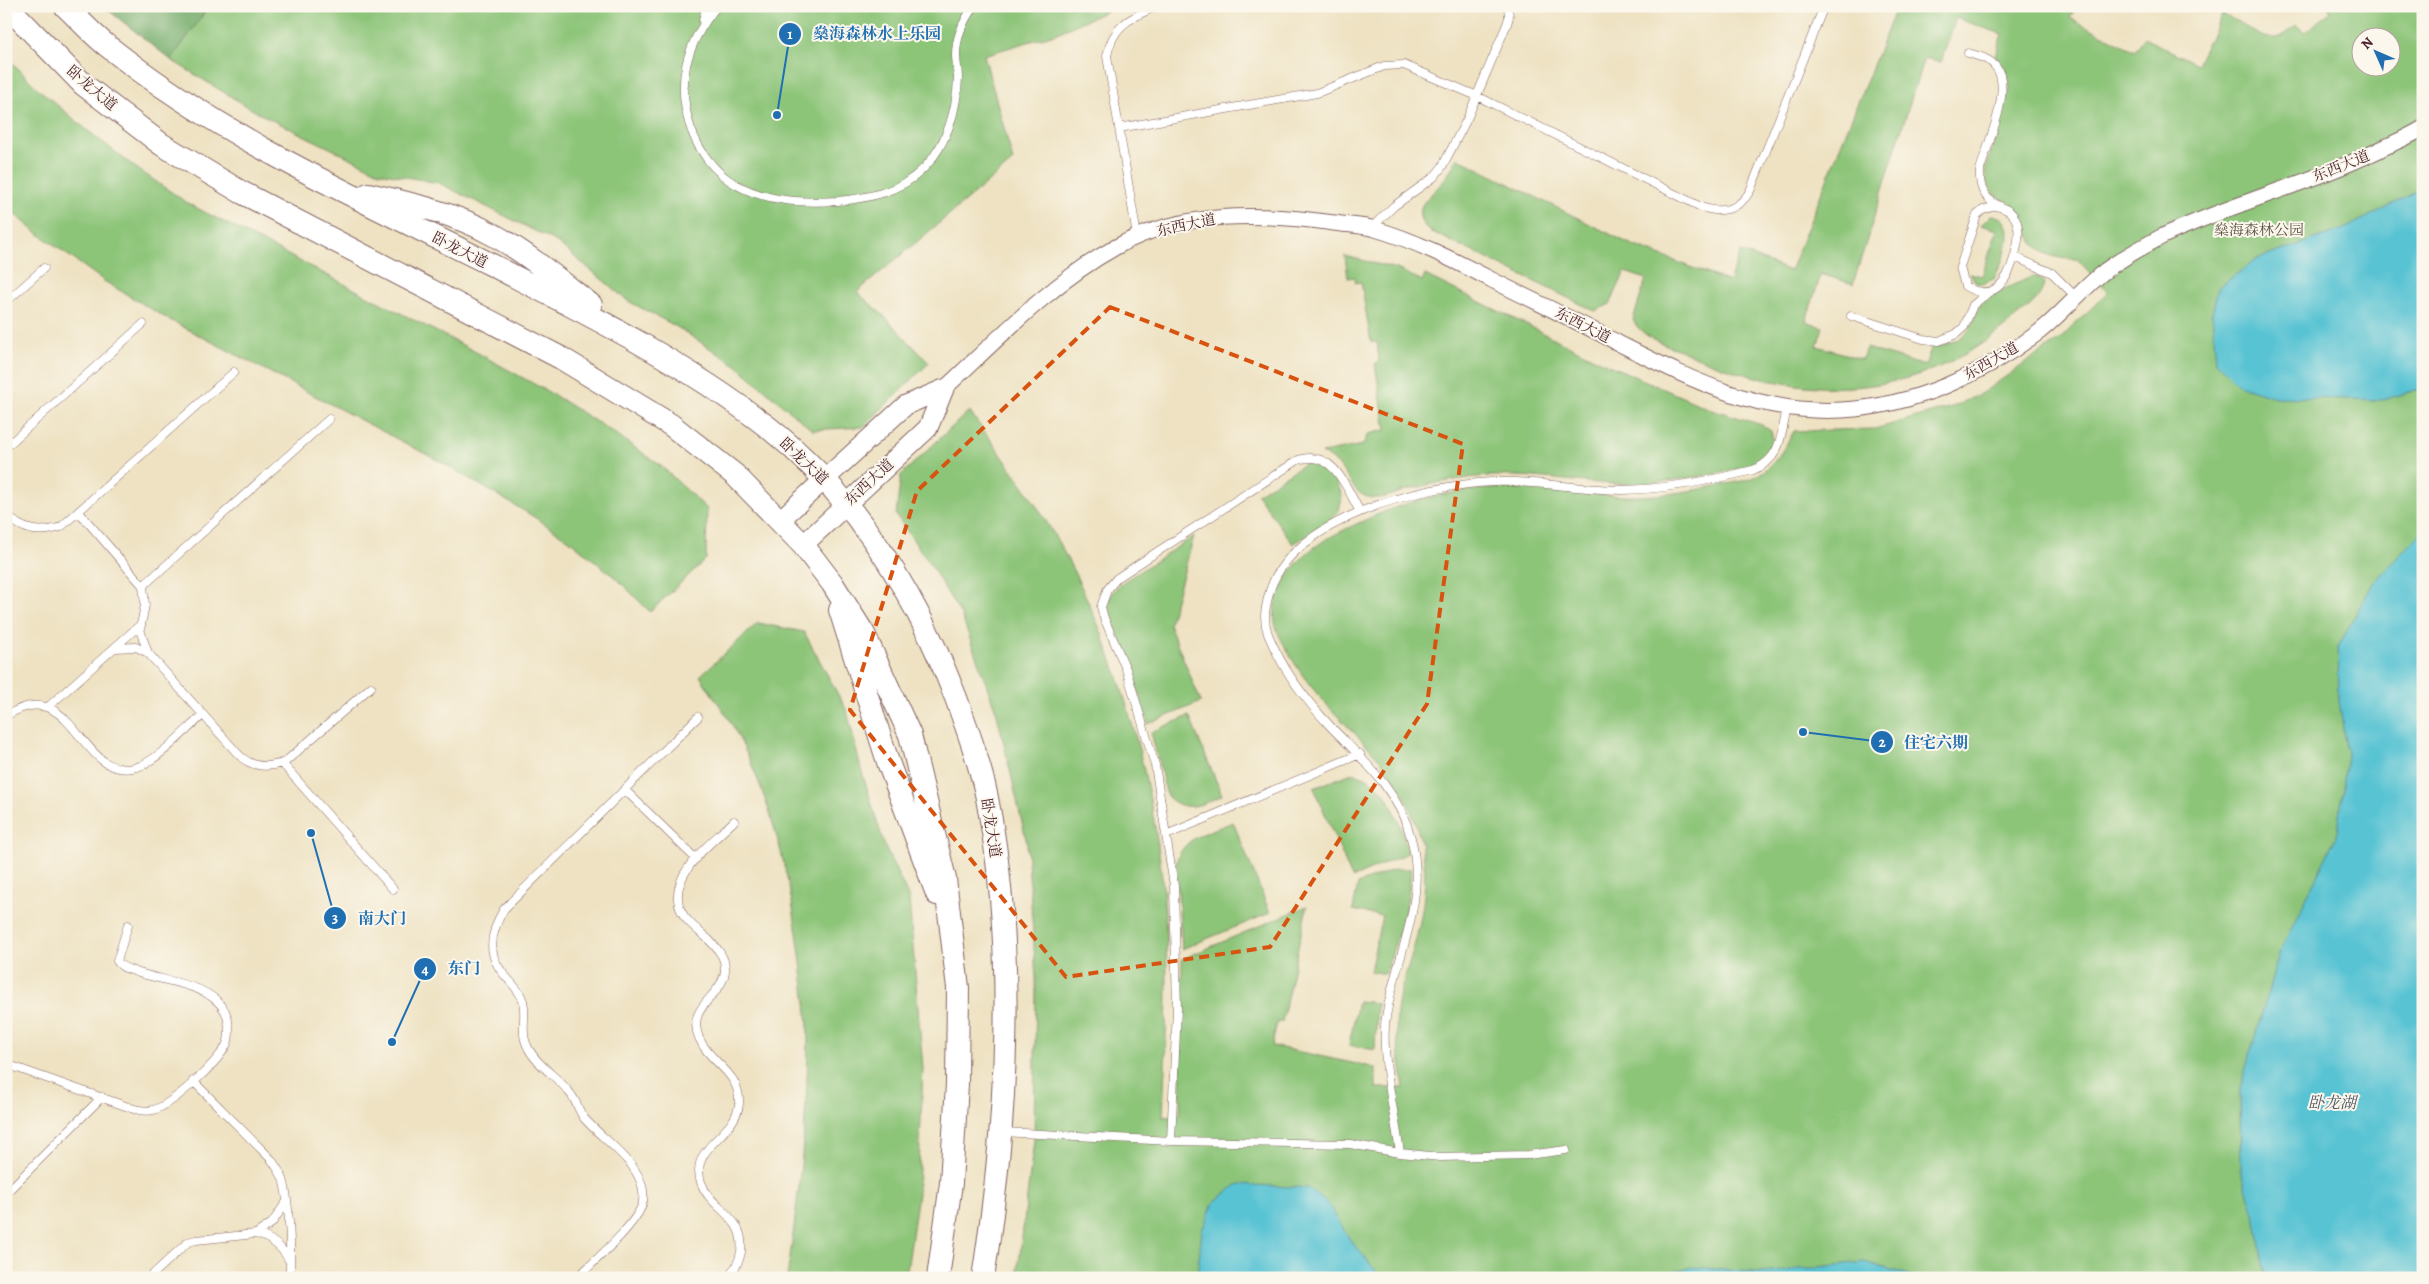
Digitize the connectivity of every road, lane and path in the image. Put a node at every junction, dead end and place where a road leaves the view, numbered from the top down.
1 (7, 6) edge
2 (65, 6) edge
3 (706, 6) edge
4 (717, 6) edge
5 (974, 6) edge
6 (1158, 6) edge
7 (1508, 6) edge
8 (1824, 6) edge
9 (701, 28) junction
10 (1968, 52) dead end
11 (1477, 96) junction
12 (1119, 128) junction
13 (2423, 128) edge
14 (2002, 207) junction
15 (1371, 228) junction
16 (1137, 236) junction
17 (2015, 257) junction
18 (44, 268) dead end
19 (1990, 292) junction
20 (2077, 298) junction
21 (6, 302) edge
22 (1851, 316) dead end
23 (143, 324) dead end
24 (234, 372) dead end
25 (944, 389) junction
26 (1787, 408) junction
27 (329, 419) dead end
28 (6, 447) edge
29 (824, 479) junction
30 (846, 503) junction
31 (79, 512) junction
32 (1360, 512) junction
33 (6, 514) edge
34 (780, 520) junction
35 (803, 545) junction
36 (832, 583) junction
37 (143, 586) junction
38 (140, 624) junction
39 (111, 650) junction
40 (148, 653) junction
41 (371, 686) dead end
42 (49, 706) junction
43 (203, 715) junction
44 (6, 716) edge
45 (698, 718) dead end
46 (1360, 754) junction
47 (282, 763) junction
48 (625, 790) junction
49 (734, 821) dead end
50 (1166, 835) junction
51 (696, 859) junction
52 (392, 889) dead end
53 (128, 925) dead end
54 (950, 927) junction
55 (6, 1064) edge
56 (193, 1081) junction
57 (102, 1097) junction
58 (1001, 1132) junction
59 (1171, 1141) junction
60 (1566, 1150) dead end
61 (1400, 1153) junction
62 (6, 1193) edge
63 (286, 1201) junction
64 (256, 1234) junction
65 (291, 1264) junction
66 (149, 1278) edge
67 (289, 1278) edge
68 (577, 1278) edge
69 (727, 1278) edge
70 (938, 1278) edge
71 (983, 1278) edge

1 - 34 main road, 卧龙大道
2 - 29 main road, 卧龙大道
3 - 9 lane
4 - 9 lane
5 - 9 lane
6 - 12 lane
7 - 11 lane
8 - 11 lane
10 - 14 lane
11 - 12 lane
11 - 15 lane
12 - 16 lane
13 - 20 street, 东西大道
14 - 17 lane
14 - 19 lane
15 - 16 street, 东西大道
15 - 26 street, 东西大道
16 - 25 street, 东西大道
17 - 19 lane
17 - 20 lane
18 - 21 lane
19 - 22 lane
20 - 26 street, 东西大道
23 - 28 lane
24 - 31 lane
25 - 29 street
25 - 30 street, 东西大道
26 - 32 lane
27 - 37 lane
29 - 30 main road, 卧龙大道
29 - 34 street
30 - 35 street, 东西大道
30 - 58 main road, 卧龙大道
31 - 33 lane
31 - 37 lane
32 - 46 lane
32 - 50 lane
34 - 35 main road, 卧龙大道
35 - 36 main road, 卧龙大道
36 - 54 main road
36 - 54 main road, 卧龙大道
37 - 38 lane
38 - 39 lane
38 - 40 lane
39 - 40 lane
39 - 42 lane
40 - 43 lane
41 - 47 lane
42 - 43 lane
42 - 44 lane
43 - 47 lane
45 - 48 lane
46 - 50 lane
46 - 61 lane
47 - 52 lane
48 - 51 lane
48 - 68 lane
49 - 51 lane
50 - 59 lane
51 - 69 lane
53 - 56 lane
54 - 70 main road, 卧龙大道
55 - 57 lane
56 - 57 lane
56 - 63 lane
57 - 62 lane
58 - 59 lane
58 - 71 main road, 卧龙大道
59 - 61 lane
60 - 61 lane
63 - 64 lane
63 - 65 lane
64 - 65 lane
64 - 66 lane
65 - 67 lane

